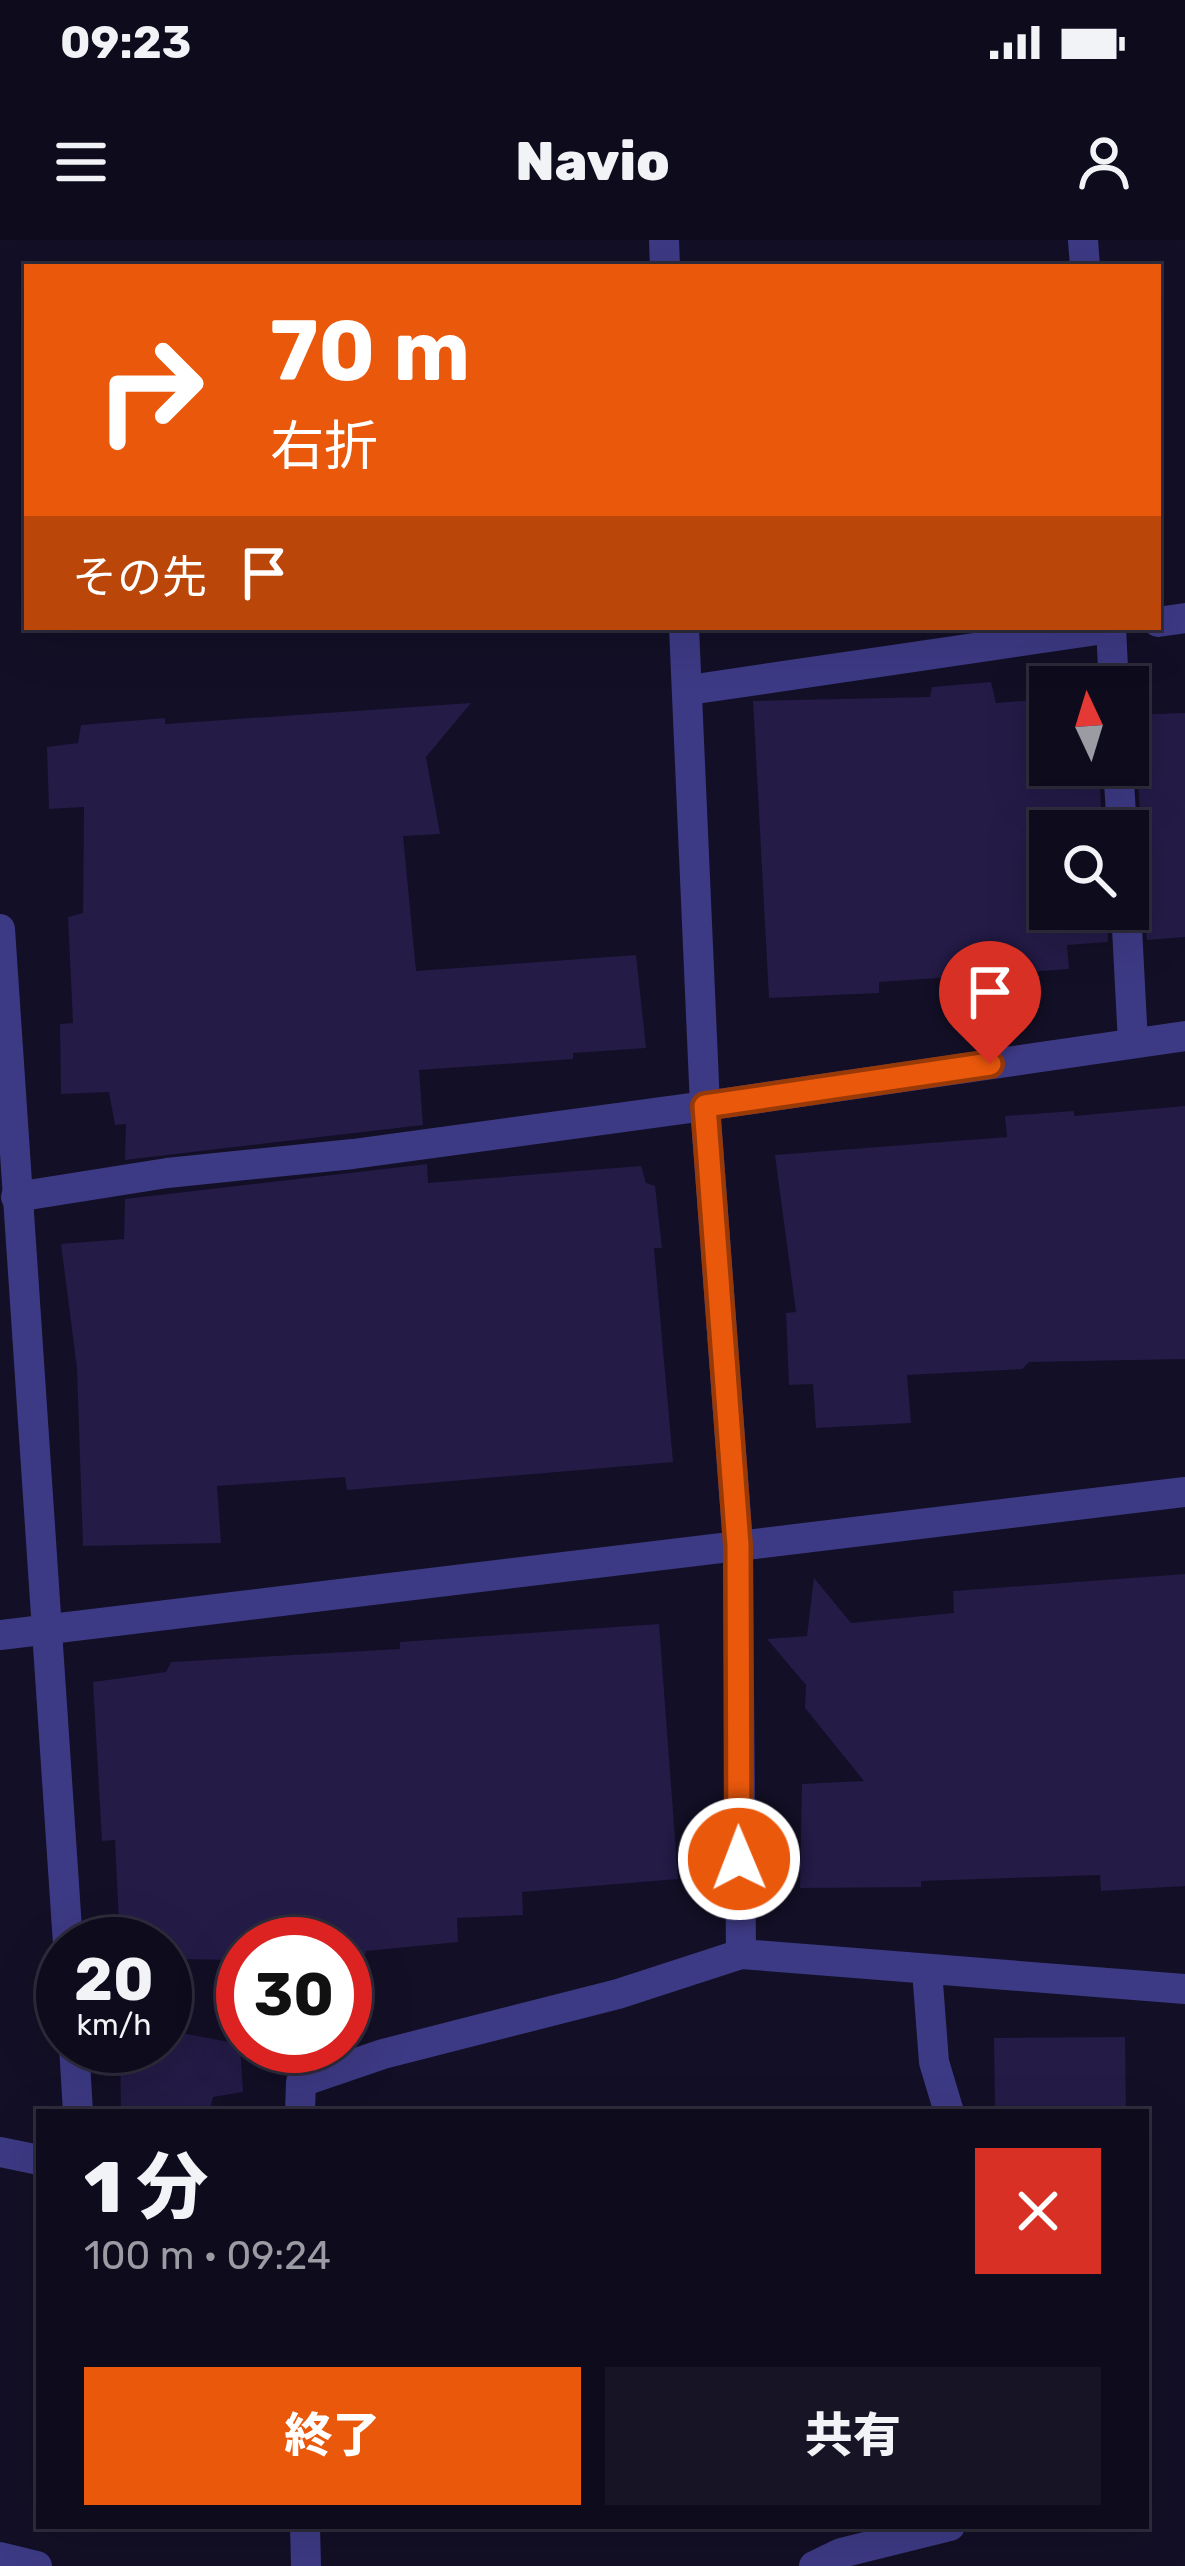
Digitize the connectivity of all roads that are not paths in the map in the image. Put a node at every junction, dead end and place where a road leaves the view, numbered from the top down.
1 (685, 630) edge
2 (1094, 630) edge
3 (1114, 630) edge
4 (1114, 666) edge
5 (689, 690) junction
6 (0, 929) edge
7 (1127, 930) edge
8 (1185, 1036) edge
9 (1133, 1043) junction
10 (705, 1106) junction
11 (16, 1197) junction
12 (1185, 1492) edge
13 (738, 1545) junction
14 (48, 1630) junction
15 (0, 1635) edge
16 (66, 1917) edge
17 (741, 1954) junction
18 (927, 1970) junction
19 (1185, 1989) edge
20 (76, 2073) edge
21 (78, 2109) edge
22 (300, 2109) edge
23 (948, 2109) edge
24 (0, 2152) edge
25 (36, 2159) edge
26 (305, 2529) edge
27 (938, 2529) edge
28 (0, 2557) edge
29 (37, 2566) edge
30 (306, 2566) edge
31 (814, 2566) edge

1 - 5 street
2 - 5 street
3 - 4 street
5 - 10 street
6 - 11 street
7 - 9 street
8 - 9 street
9 - 10 street
10 - 11 street
10 - 13 street
11 - 14 street
12 - 13 street
13 - 14 street
13 - 17 street
14 - 15 street
14 - 16 street
17 - 18 street
17 - 22 street
18 - 19 street
18 - 23 street
20 - 21 street
24 - 25 street
26 - 30 street
27 - 31 street
28 - 29 street

